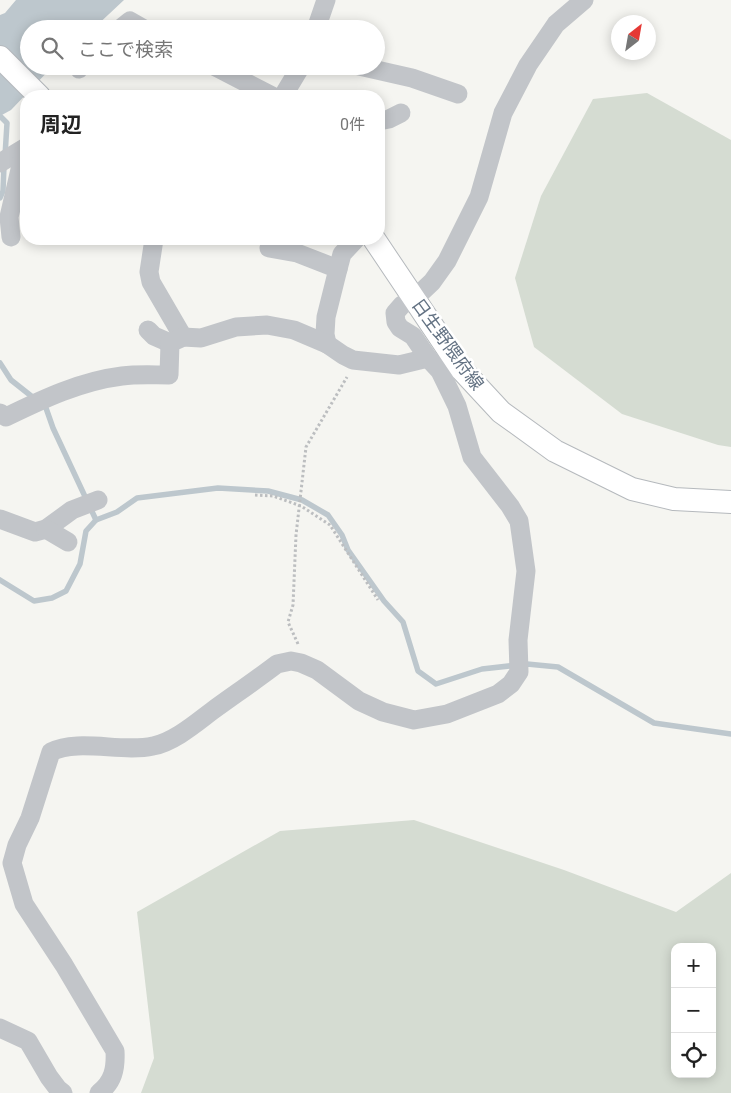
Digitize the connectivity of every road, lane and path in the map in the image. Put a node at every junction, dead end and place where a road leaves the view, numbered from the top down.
1 (326, 0) edge
2 (584, 0) edge
3 (319, 20) edge
4 (0, 57) edge
5 (385, 72) edge
6 (231, 75) edge
7 (296, 75) edge
8 (33, 90) edge
9 (260, 90) edge
10 (287, 90) edge
11 (458, 94) dead end
12 (401, 113) dead end
13 (385, 120) edge
14 (20, 151) edge
15 (0, 163) edge
16 (20, 170) edge
17 (11, 237) dead end
18 (153, 245) edge
19 (350, 245) edge
20 (378, 245) edge
21 (269, 248) dead end
22 (338, 269) junction
23 (414, 299) junction
24 (148, 330) dead end
25 (177, 340) junction
26 (327, 344) junction
27 (428, 358) junction
28 (353, 360) junction
29 (0, 413) edge
30 (255, 495) dead end
31 (98, 500) dead end
32 (731, 502) edge
33 (300, 506) junction
34 (0, 519) edge
35 (46, 529) junction
36 (68, 542) dead end
37 (378, 600) dead end
38 (301, 663) junction
39 (0, 1028) edge
40 (63, 1093) edge
41 (99, 1093) edge

1 - 3 street
2 - 23 street
4 - 8 main road
5 - 11 street
6 - 9 street
7 - 10 street
12 - 13 street
14 - 15 street
16 - 17 street
18 - 25 street
19 - 22 street
20 - 23 main road, 日生野隈府線
21 - 22 street
22 - 26 street
23 - 27 street
23 - 32 main road, 日生野隈府線
24 - 25 street
25 - 26 street
25 - 29 street
26 - 28 street
27 - 28 street
27 - 38 street
28 - 33 path
30 - 33 path
31 - 35 street
33 - 37 path
33 - 38 path
34 - 35 street
35 - 36 street
38 - 41 street
39 - 40 street

